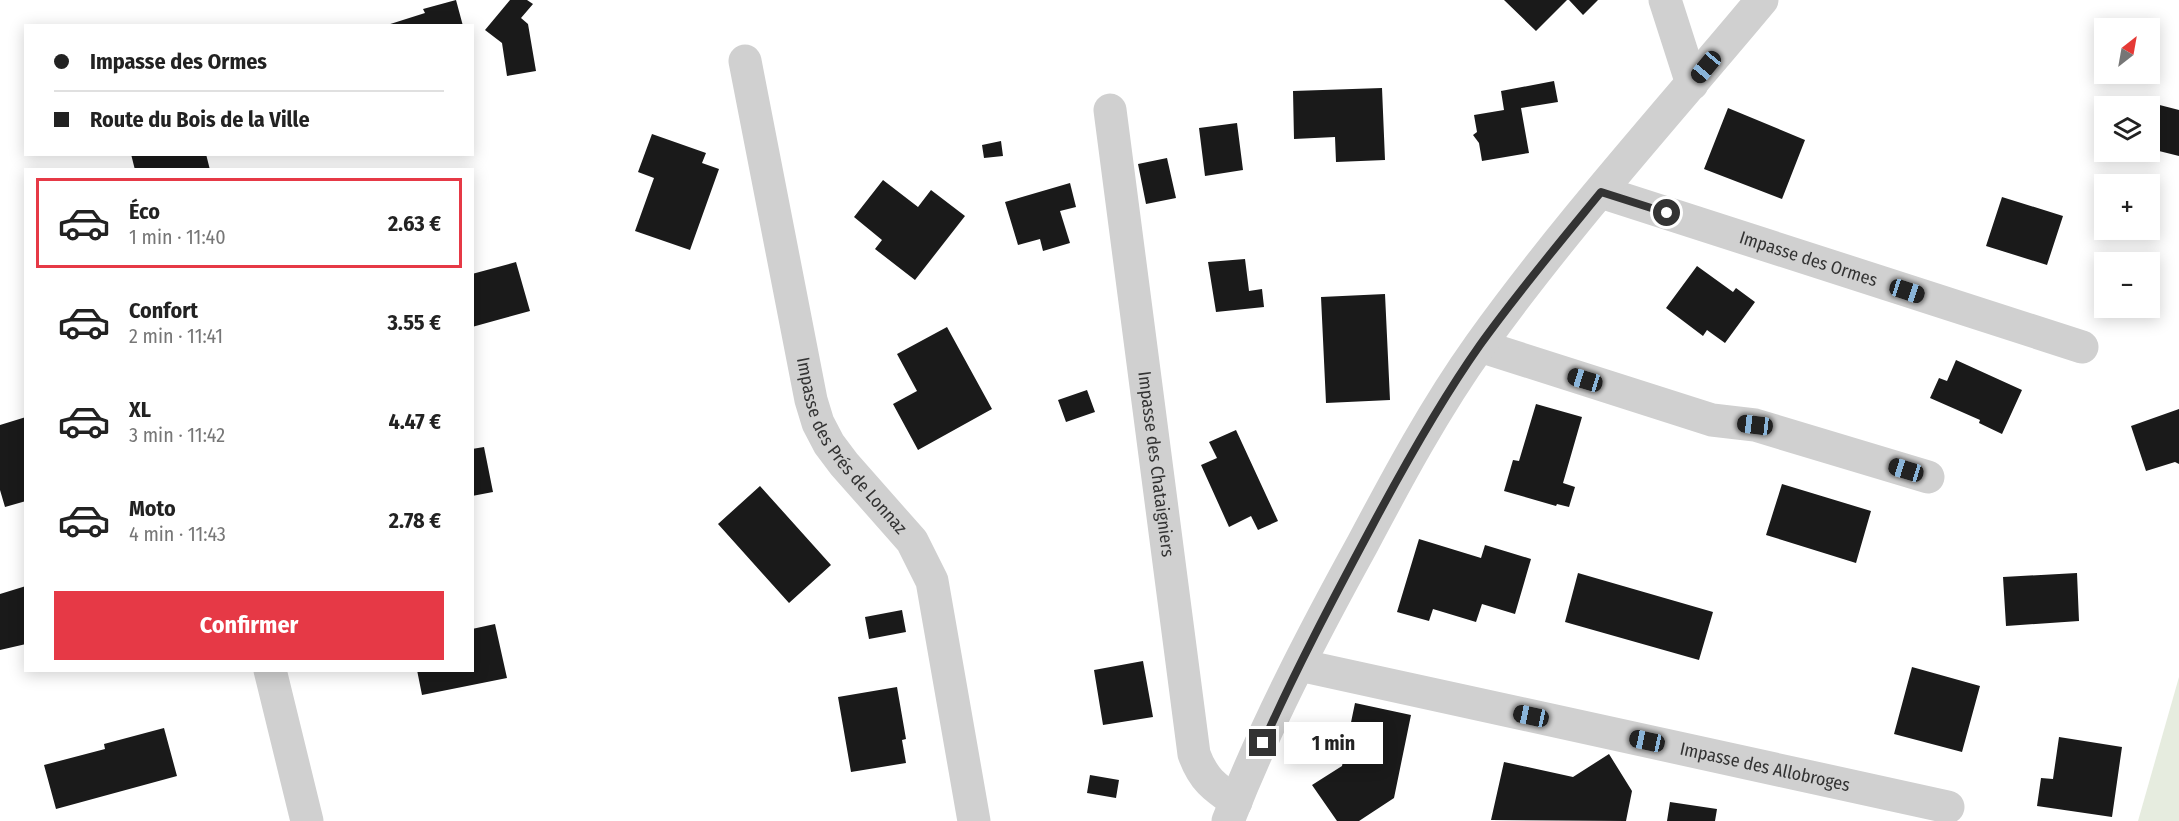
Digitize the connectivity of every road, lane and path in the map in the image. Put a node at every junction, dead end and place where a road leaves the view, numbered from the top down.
1 (1665, 0) edge
2 (1762, 0) edge
3 (745, 61) dead end
4 (1692, 84) junction
5 (1110, 110) dead end
6 (1601, 192) junction
7 (1479, 346) junction
8 (2082, 347) dead end
9 (1928, 477) dead end
10 (1299, 665) junction
11 (270, 672) edge
12 (1948, 807) dead end
13 (1232, 812) edge
14 (307, 821) edge
15 (974, 821) edge

1 - 4 street
2 - 4 street
3 - 15 street, Impasse des Prés de Lonnaz
4 - 6 street
5 - 13 street, Impasse des Chataigniers
6 - 7 street
6 - 8 street, Impasse des Ormes
7 - 9 street
7 - 10 street
10 - 12 street, Impasse des Allobroges
10 - 13 street
11 - 14 street

